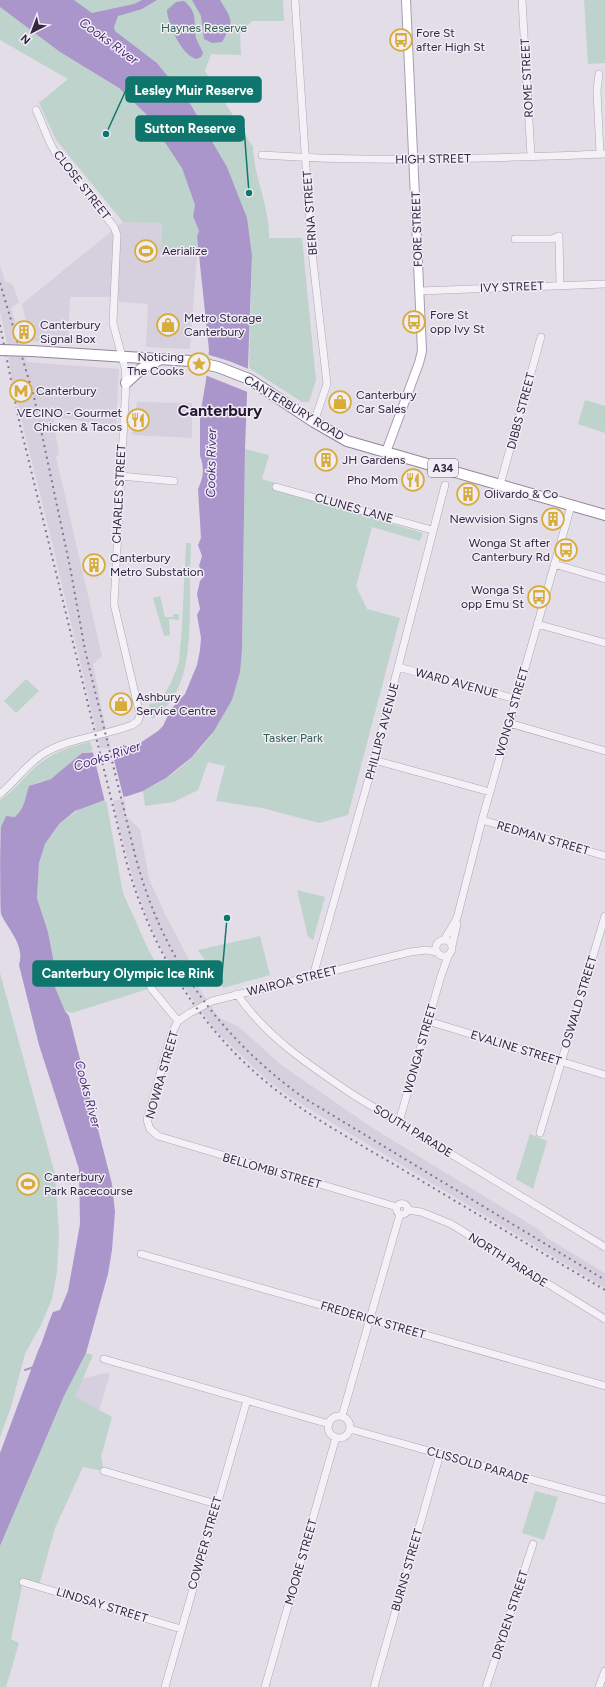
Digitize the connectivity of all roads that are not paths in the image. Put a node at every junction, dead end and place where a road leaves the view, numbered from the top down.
1 (295, 0) edge
2 (406, 0) edge
3 (522, 0) edge
4 (599, 74) dead end
5 (36, 110) dead end
6 (603, 154) edge
7 (262, 155) dead end
8 (531, 156) junction
9 (305, 158) junction
10 (414, 160) junction
11 (515, 239) dead end
12 (605, 284) edge
13 (560, 285) junction
14 (420, 291) junction
15 (541, 337) dead end
16 (0, 350) edge
17 (122, 357) junction
18 (161, 359) junction
19 (126, 382) junction
20 (314, 422) junction
21 (386, 452) junction
22 (120, 476) junction
23 (174, 481) dead end
24 (446, 485) dead end
25 (500, 485) junction
26 (276, 487) dead end
27 (572, 506) junction
28 (605, 515) edge
29 (432, 530) junction
30 (554, 564) junction
31 (605, 579) edge
32 (537, 624) junction
33 (605, 643) edge
34 (398, 667) junction
35 (516, 699) junction
36 (509, 723) junction
37 (605, 750) edge
38 (374, 760) junction
39 (490, 792) junction
40 (0, 794) edge
41 (482, 820) junction
42 (605, 856) edge
43 (605, 916) edge
44 (457, 918) junction
45 (442, 941) junction
46 (452, 946) junction
47 (410, 952) junction
48 (443, 954) junction
49 (314, 976) junction
50 (151, 988) dead end
51 (237, 994) junction
52 (178, 1021) junction
53 (428, 1021) junction
54 (561, 1062) junction
55 (605, 1075) edge
56 (399, 1122) junction
57 (150, 1129) joint
58 (540, 1133) dead end
59 (397, 1207) junction
60 (407, 1210) junction
61 (400, 1214) junction
62 (605, 1247) edge
63 (141, 1254) dead end
64 (370, 1319) junction
65 (605, 1319) edge
66 (104, 1359) dead end
67 (605, 1386) edge
68 (246, 1400) junction
69 (342, 1416) junction
70 (329, 1424) junction
71 (350, 1429) junction
72 (336, 1437) junction
73 (440, 1454) junction
74 (104, 1471) dead end
75 (605, 1500) edge
76 (216, 1504) junction
77 (533, 1544) dead end
78 (23, 1582) dead end
79 (181, 1629) junction
80 (605, 1671) edge
81 (165, 1687) edge
82 (265, 1687) edge
83 (374, 1687) edge
84 (486, 1687) edge
85 (599, 1687) edge

1 - 9 street, BERNA STREET
2 - 10 main road, FORE STREET
3 - 8 street, ROME STREET
4 - 6 street
5 - 17 street, CLOSE STREET
6 - 8 street, HIGH STREET
7 - 9 street, HIGH STREET
8 - 10 street, HIGH STREET
9 - 10 street, HIGH STREET
9 - 20 street, BERNA STREET
10 - 14 main road, FORE STREET
11 - 13 street
12 - 13 street, IVY STREET
13 - 14 street, IVY STREET
14 - 21 main road, FORE STREET
15 - 25 street, DIBBS STREET
16 - 17 highway, CANTERBURY ROAD / A34, bridge
17 - 18 highway, CANTERBURY ROAD / A34
17 - 19 street, CHARLES STREET
18 - 19 highway
18 - 20 highway, CANTERBURY ROAD / A34
19 - 22 street, CHARLES STREET
20 - 21 highway, CANTERBURY ROAD / A34
21 - 25 highway, CANTERBURY ROAD / A34
22 - 23 street
22 - 40 street, CHARLES STREET
24 - 29 street, PHILLIPS AVENUE
25 - 27 highway, CANTERBURY ROAD / A34
26 - 29 street, CLUNES LANE
27 - 28 highway, CANTERBURY ROAD / A34
27 - 30 street, WONGA STREET
29 - 34 street, PHILLIPS AVENUE
30 - 31 street
30 - 32 street, WONGA STREET
32 - 33 street
32 - 35 street, WONGA STREET
34 - 35 street, WARD AVENUE
34 - 38 street, PHILLIPS AVENUE
35 - 36 street, WONGA STREET
36 - 37 street
36 - 39 street, WONGA STREET
38 - 39 street
38 - 49 street, PHILLIPS AVENUE
39 - 41 street, WONGA STREET
41 - 42 street, REDMAN STREET
41 - 44 street, WONGA STREET
43 - 54 street, OSWALD STREET
44 - 45 street, WONGA STREET
44 - 46 street, WONGA STREET
45 - 46 street
45 - 47 street, WAIROA STREET
45 - 48 street, WONGA STREET
46 - 48 street, WONGA STREET
47 - 48 street, WAIROA STREET
47 - 49 street, WAIROA STREET
48 - 53 street, WONGA STREET
49 - 51 street, WAIROA STREET
50 - 52 street
51 - 52 street, WAIROA STREET
51 - 56 street, SOUTH PARADE
52 - 57 street, NOWRA STREET
53 - 54 street, EVALINE STREET
53 - 56 street, WONGA STREET
54 - 55 street, EVALINE STREET
54 - 58 street, OSWALD STREET
56 - 62 street, SOUTH PARADE
57 - 59 street, BELLOMBI STREET
59 - 60 street
59 - 61 street
60 - 61 street
60 - 65 street, NORTH PARADE
61 - 64 street
63 - 64 street, FREDERICK STREET
64 - 67 street, FREDERICK STREET
64 - 69 street
66 - 68 street
68 - 70 street
68 - 76 street, COWPER STREET
69 - 70 street
69 - 71 street
70 - 72 street
71 - 72 street
71 - 73 street, CLISSOLD PARADE
72 - 82 street, MOORE STREET
73 - 75 street, CLISSOLD PARADE
73 - 83 street, BURNS STREET
74 - 76 street
76 - 79 street, COWPER STREET
77 - 84 street, DRYDEN STREET
78 - 79 street, LINDSAY STREET
79 - 81 street, COWPER STREET
80 - 85 street

